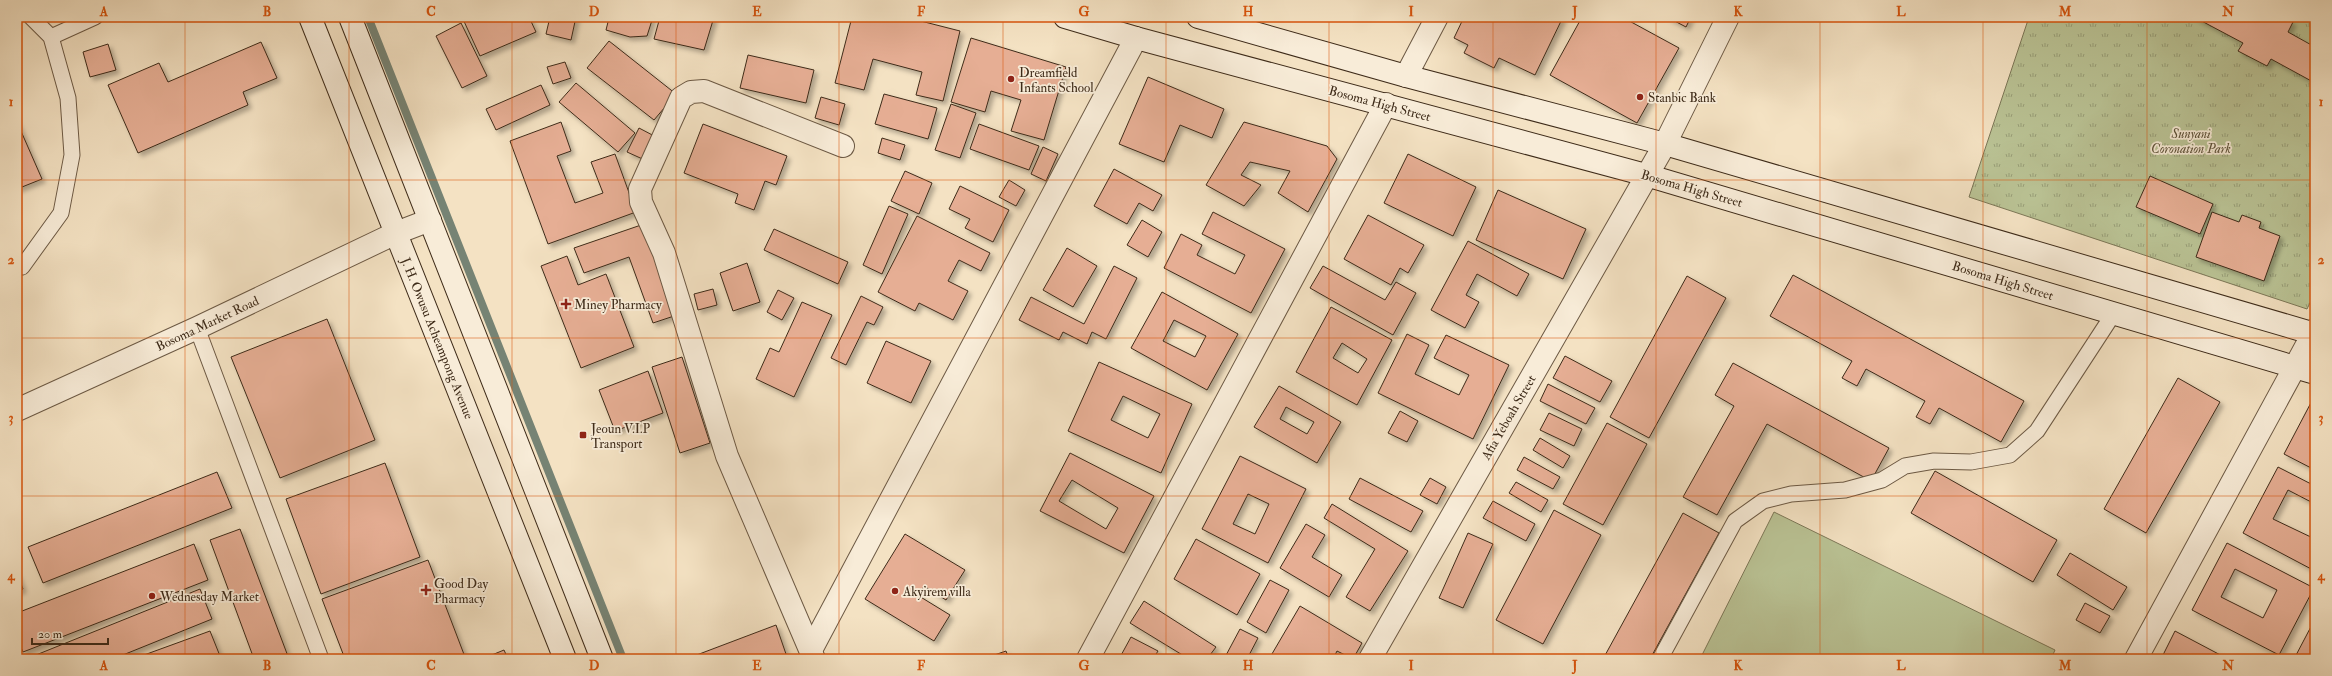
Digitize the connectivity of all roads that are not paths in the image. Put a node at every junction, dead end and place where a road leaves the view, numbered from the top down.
1 (31, 17) edge
2 (95, 17) edge
3 (310, 17) edge
4 (350, 17) edge
5 (1065, 17) edge
6 (1198, 17) edge
7 (1437, 17) edge
8 (1728, 17) edge
9 (50, 37) junction
10 (1136, 38) junction
11 (1406, 76) junction
12 (1386, 104) junction
13 (1665, 144) junction
14 (843, 146) dead end
15 (1646, 175) junction
16 (430, 220) junction
17 (396, 233) junction
18 (22, 267) dead end
19 (2114, 313) junction
20 (197, 328) junction
21 (2314, 332) edge
22 (2305, 370) edge
23 (17, 410) edge
24 (812, 654) edge
25 (322, 659) edge
26 (565, 659) edge
27 (602, 659) edge
28 (1088, 659) edge
29 (1370, 659) edge
30 (1660, 659) edge
31 (2136, 659) edge

1 - 9 lane
2 - 9 lane
3 - 17 street, J. H. Owusu Acheampong Avenue
4 - 16 street
5 - 10 street, Bosoma High Street
6 - 11 street
7 - 11 street
8 - 13 street, Afia Yeboah Street
9 - 18 lane
10 - 12 street, Bosoma High Street
10 - 24 street
11 - 13 street
12 - 15 street, Bosoma High Street
12 - 28 street
13 - 15 street, Afia Yeboah Street
13 - 21 street
14 - 24 street
15 - 19 street, Bosoma High Street
15 - 29 street, Afia Yeboah Street
16 - 17 street, Bosoma Market Road
16 - 27 street
17 - 20 street, Bosoma Market Road
17 - 26 street, J. H. Owusu Acheampong Avenue
19 - 22 street, Bosoma High Street
19 - 30 lane
20 - 23 street, Bosoma Market Road
20 - 25 lane
21 - 22 street
22 - 31 street

